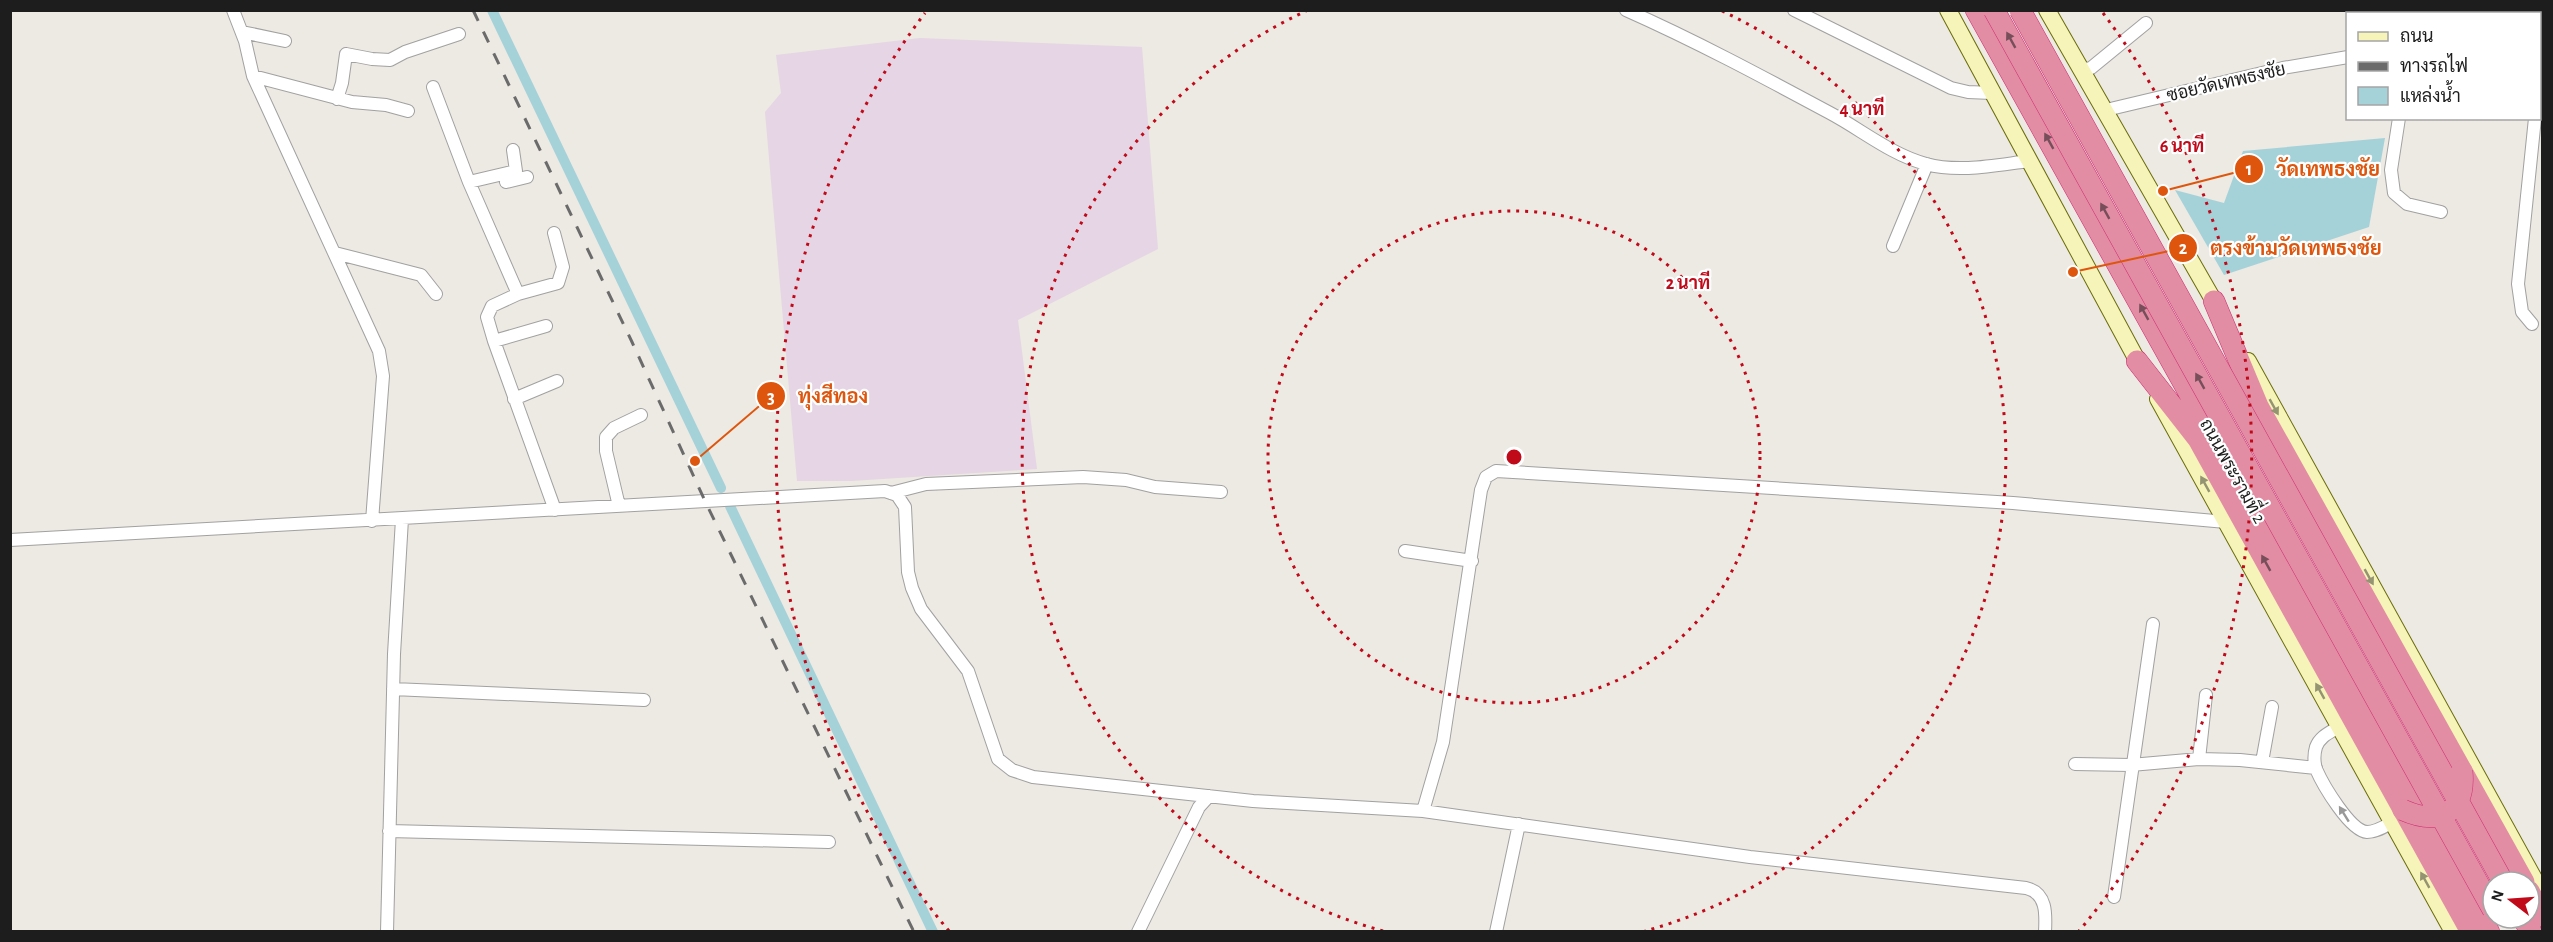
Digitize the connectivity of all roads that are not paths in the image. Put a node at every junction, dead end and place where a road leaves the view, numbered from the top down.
1 (233, 10) edge
2 (1626, 10) edge
3 (1794, 10) edge
4 (1948, 10) edge
5 (1976, 10) edge
6 (1994, 10) edge
7 (2019, 10) edge
8 (2047, 10) edge
9 (2146, 23) dead end
10 (242, 32) junction
11 (459, 34) dead end
12 (285, 41) dead end
13 (2346, 57) edge
14 (2080, 70) junction
15 (253, 76) junction
16 (433, 87) dead end
17 (1992, 93) junction
18 (337, 99) junction
19 (2106, 110) junction
20 (408, 111) dead end
21 (2399, 120) edge
22 (2535, 120) edge
23 (513, 150) dead end
24 (2030, 161) junction
25 (1927, 164) junction
26 (527, 177) dead end
27 (471, 186) junction
28 (2441, 212) dead end
29 (554, 234) dead end
30 (1893, 246) dead end
31 (335, 253) junction
32 (436, 294) dead end
33 (518, 294) junction
34 (2214, 301) junction
35 (2532, 324) dead end
36 (546, 326) dead end
37 (2194, 332) junction
38 (494, 341) junction
39 (2164, 348) junction
40 (2137, 361) junction
41 (557, 381) dead end
42 (514, 399) junction
43 (2258, 406) junction
44 (641, 415) dead end
45 (2198, 440) junction
46 (1221, 492) dead end
47 (891, 493) junction
48 (619, 506) junction
49 (555, 510) junction
50 (402, 519) junction
51 (372, 521) junction
52 (2226, 522) junction
53 (10, 540) edge
54 (1405, 551) dead end
55 (1472, 561) junction
56 (2153, 624) dead end
57 (393, 689) junction
58 (2206, 695) dead end
59 (644, 700) dead end
60 (2272, 707) dead end
61 (2340, 726) junction
62 (2199, 759) junction
63 (2262, 762) junction
64 (2075, 764) dead end
65 (2133, 765) junction
66 (2316, 768) junction
67 (2462, 771) junction
68 (1209, 796) junction
69 (1423, 810) junction
70 (2398, 816) junction
71 (1519, 824) junction
72 (389, 831) junction
73 (829, 842) dead end
74 (2494, 870) edge
75 (2494, 870) edge
76 (2517, 870) edge
77 (2481, 888) edge
78 (2542, 893) edge
79 (2114, 897) dead end
80 (387, 932) edge
81 (1138, 932) edge
82 (1496, 932) edge
83 (2044, 932) edge
84 (2453, 932) edge
85 (2471, 932) edge
86 (2489, 932) edge

1 - 10 street
2 - 25 street
3 - 17 street
4 - 17 main road, ถนนพระรามที่ 2
39 -> 5 highway, ถนนพระรามที่ 2
77 -> 6 highway, bridge
7 - 37 highway, ถนนพระรามที่ 2
7 - 74 highway, bridge
8 - 14 main road
9 - 14 street
10 - 12 street
10 - 15 street
11 - 18 street
13 - 19 street, ซอยวัดเทพธงชัย
14 - 19 main road
15 - 18 street
15 - 31 street
16 - 27 street
17 - 24 main road, ถนนพระรามที่ 2
18 - 20 street
19 - 34 main road
21 - 28 street
22 - 35 street
23 - 27 street
24 - 25 street
24 - 40 main road, ถนนพระรามที่ 2
25 - 30 street
26 - 27 street
27 - 33 street
29 - 33 street
31 - 32 street
31 - 51 street
33 - 38 street
34 - 43 highway
34 -> 78 main road
36 - 38 street
37 - 43 highway
37 - 75 highway, ถนนพระรามที่ 2
38 - 42 street
39 - 45 highway
39 - 86 highway, ถนนพระรามที่ 2
40 - 45 highway
52 -> 40 main road, ถนนพระรามที่ 2
41 - 42 street
42 - 49 street
43 - 67 highway
44 - 48 street
70 -> 45 highway
46 - 47 street
47 - 48 street
47 - 68 street
48 - 49 street
49 - 50 street
50 - 51 street
50 - 57 street
51 - 53 street
52 - 55 street
61 -> 52 main road, ถนนพระรามที่ 2
54 - 55 street
55 - 69 street
56 - 65 street
57 - 59 street
57 - 72 street
58 - 62 street
60 - 63 street
61 - 66 street
61 - 70 main road, ถนนพระรามที่ 2
62 - 63 street
62 - 65 street
63 - 66 street
64 - 65 street
65 - 79 street
70 -> 66 street
67 - 70 highway, bridge
67 - 76 highway
68 - 69 street
68 - 81 street
69 - 71 street
84 -> 70 main road, ถนนพระรามที่ 2
70 - 85 highway
71 - 82 street
71 - 83 street
72 - 73 street
72 - 80 street

